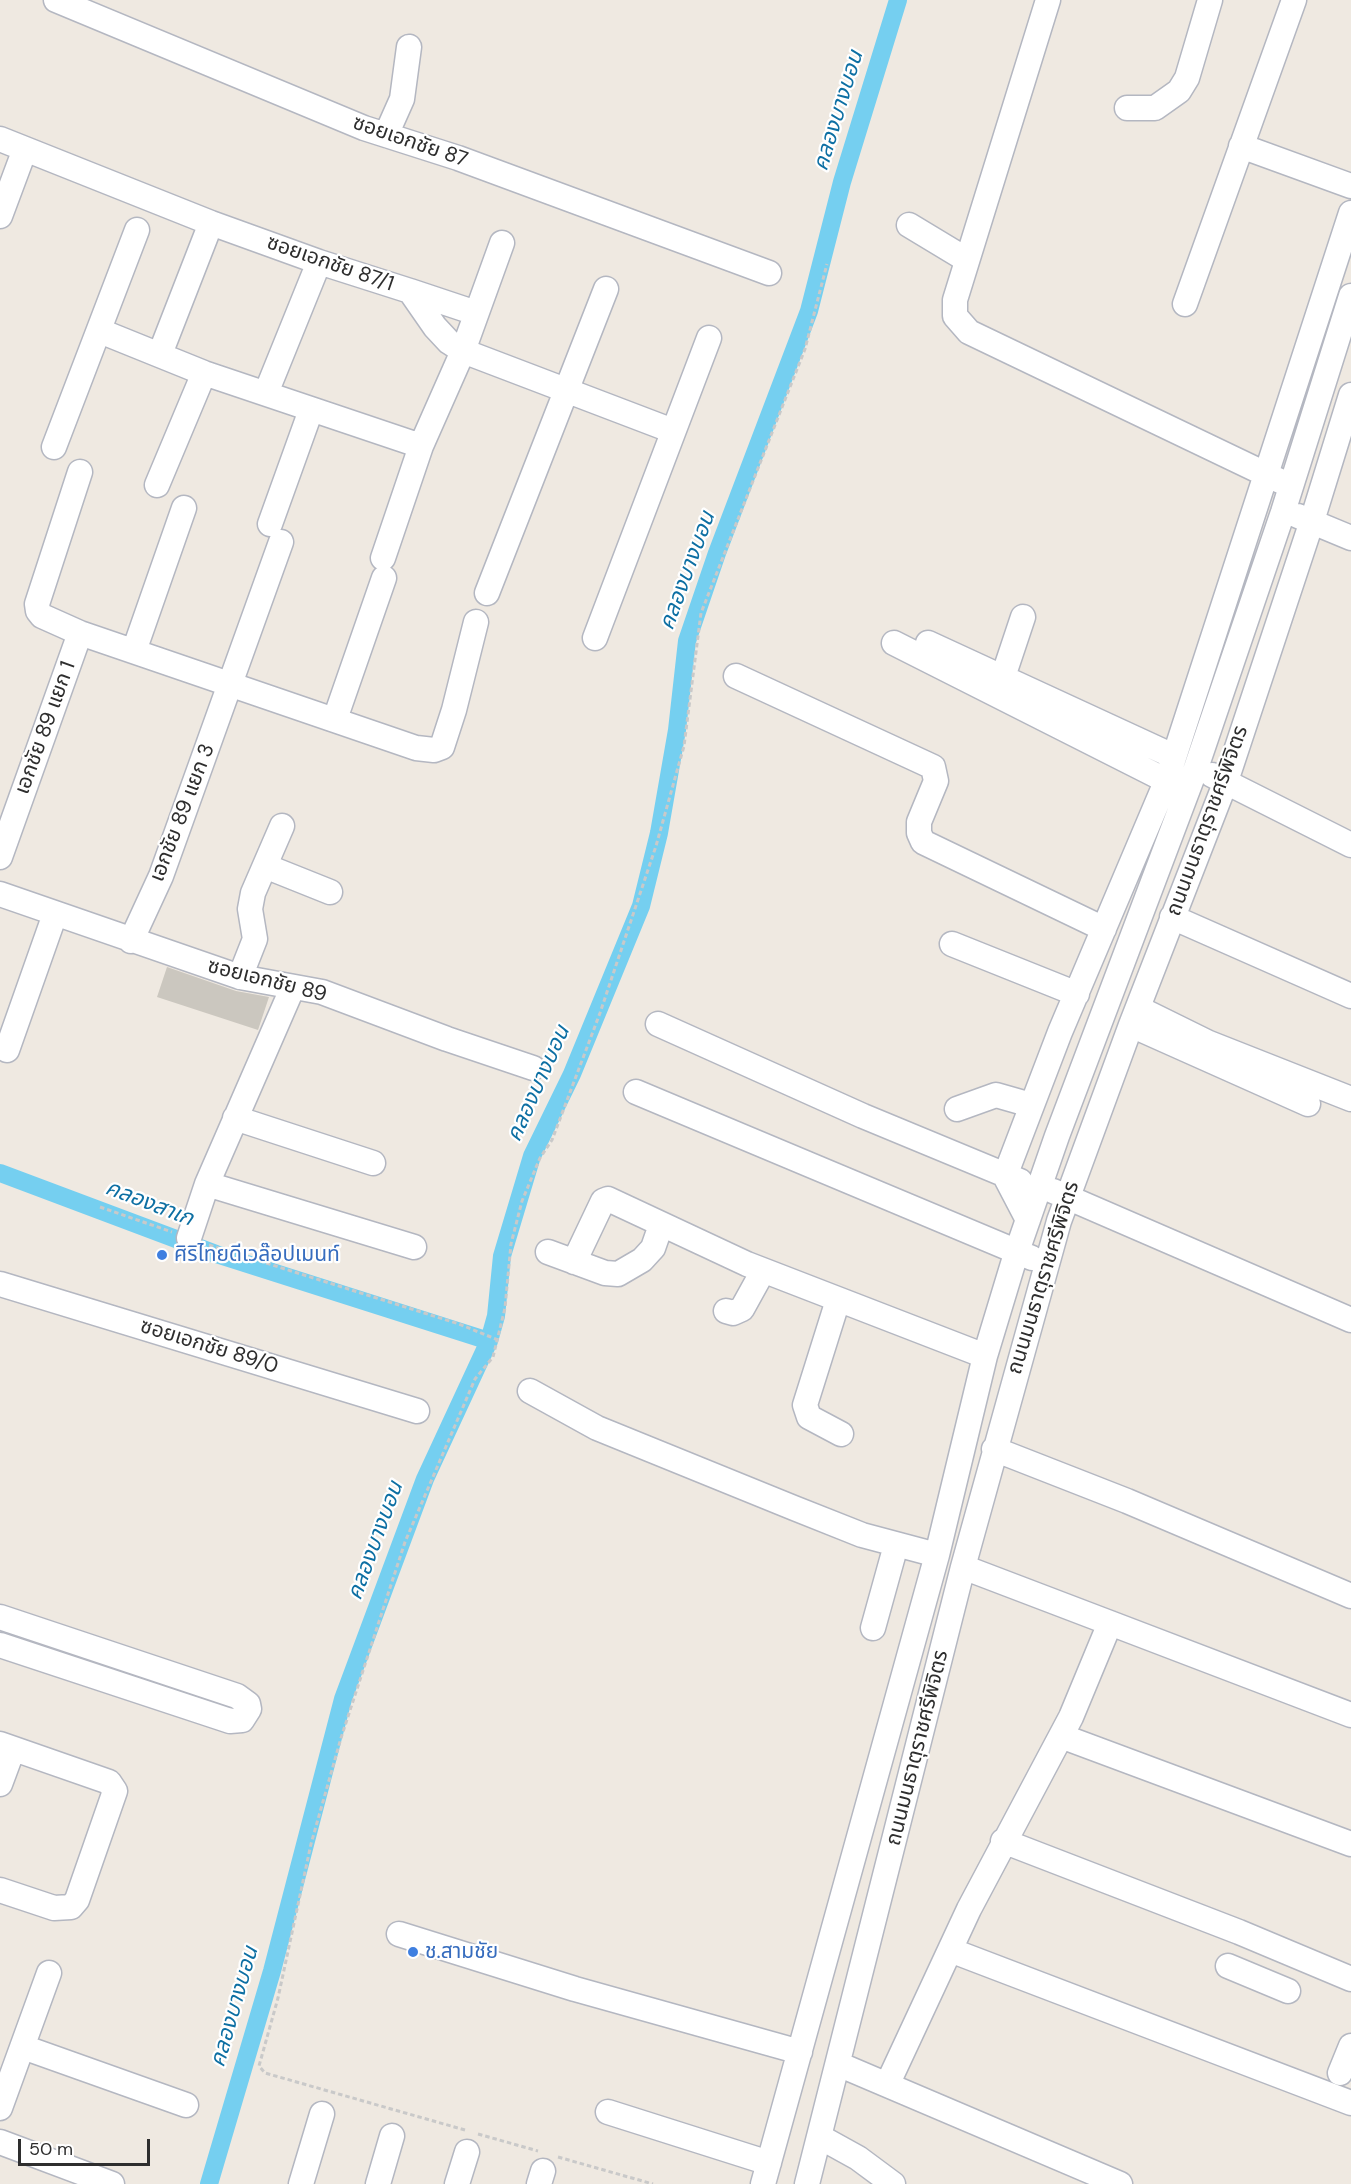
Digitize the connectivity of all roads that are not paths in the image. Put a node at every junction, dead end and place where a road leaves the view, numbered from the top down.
1 (56, 0) edge
2 (1048, 0) edge
3 (1210, 0) edge
4 (1294, 0) edge
5 (409, 47) dead end
6 (1127, 108) dead end
7 (386, 135) junction
8 (0, 139) edge
9 (1241, 146) junction
10 (25, 149) junction
11 (1351, 186) edge
12 (1351, 213) edge
13 (0, 216) edge
14 (211, 223) junction
15 (909, 225) dead end
16 (136, 230) dead end
17 (502, 243) dead end
18 (967, 260) junction
19 (319, 262) junction
20 (769, 273) dead end
21 (606, 289) dead end
22 (410, 291) junction
23 (1351, 296) edge
24 (1185, 304) dead end
25 (476, 314) junction
26 (100, 331) junction
27 (709, 338) dead end
28 (463, 351) junction
29 (159, 354) junction
30 (204, 373) junction
31 (565, 392) junction
32 (266, 393) junction
33 (1351, 394) edge
34 (311, 410) junction
35 (673, 431) junction
36 (421, 446) junction
37 (54, 447) dead end
38 (80, 472) dead end
39 (1267, 477) junction
40 (157, 485) dead end
41 (1292, 485) junction
42 (1320, 496) junction
43 (1257, 502) junction
44 (184, 508) dead end
45 (1283, 512) junction
46 (1312, 521) junction
47 (1351, 538) edge
48 (487, 593) dead end
49 (1023, 617) dead end
50 (476, 622) dead end
51 (80, 633) junction
52 (595, 638) dead end
53 (134, 651) junction
54 (736, 676) dead end
55 (1003, 677) junction
56 (231, 684) junction
57 (335, 719) junction
58 (1173, 756) junction
59 (1197, 768) junction
60 (1226, 781) junction
61 (1177, 786) junction
62 (1216, 805) junction
63 (282, 826) dead end
64 (1351, 845) edge
65 (0, 857) edge
66 (265, 866) junction
67 (330, 892) dead end
68 (0, 894) edge
69 (55, 914) junction
70 (1173, 917) junction
71 (1104, 929) junction
72 (131, 941) junction
73 (952, 944) dead end
74 (240, 977) junction
75 (292, 989) junction
76 (1077, 994) junction
77 (1351, 996) edge
78 (1134, 1017) junction
79 (658, 1024) dead end
80 (7, 1050) dead end
81 (533, 1068) dead end
82 (636, 1092) dead end
83 (1351, 1099) edge
84 (1308, 1104) dead end
85 (1031, 1105) junction
86 (957, 1109) dead end
87 (235, 1118) junction
88 (373, 1163) dead end
89 (1005, 1176) junction
90 (207, 1184) junction
91 (1039, 1186) junction
92 (1067, 1196) junction
93 (1028, 1220) junction
94 (662, 1225) junction
95 (189, 1238) road end
96 (414, 1247) dead end
97 (548, 1252) dead end
98 (1017, 1252) junction
99 (574, 1262) junction
100 (1047, 1263) junction
101 (763, 1270) junction
102 (0, 1284) edge
103 (838, 1300) junction
104 (726, 1311) dead end
105 (1351, 1320) edge
106 (988, 1348) junction
107 (1022, 1349) junction
108 (530, 1391) dead end
109 (417, 1411) dead end
110 (841, 1434) dead end
111 (994, 1449) junction
112 (896, 1545) junction
113 (936, 1555) junction
114 (963, 1567) junction
115 (1351, 1596) edge
116 (0, 1617) edge
117 (1110, 1623) junction
118 (873, 1628) dead end
119 (0, 1645) edge
120 (1351, 1716) edge
121 (1061, 1736) junction
122 (6, 1747) edge
123 (0, 1784) edge
124 (1004, 1842) junction
125 (1351, 1844) edge
126 (0, 1890) edge
127 (399, 1935) dead end
128 (1270, 1944) junction
129 (950, 1950) junction
130 (1228, 1966) dead end
131 (49, 1973) dead end
132 (1257, 1978) junction
133 (1351, 1979) edge
134 (1288, 1991) dead end
135 (1351, 2046) edge
136 (23, 2047) junction
137 (800, 2052) junction
138 (838, 2064) junction
139 (1340, 2073) dead end
140 (888, 2083) junction
141 (1351, 2103) edge
142 (186, 2105) dead end
143 (0, 2108) edge
144 (608, 2112) dead end
145 (322, 2114) dead end
146 (392, 2136) dead end
147 (820, 2137) junction
148 (0, 2142) edge
149 (467, 2152) dead end
150 (766, 2174) edge
151 (112, 2184) edge
152 (301, 2184) edge
153 (378, 2184) edge
154 (457, 2184) edge
155 (807, 2184) edge
156 (893, 2184) edge
157 (1120, 2184) edge

1 - 7 street, ซอยเอกชัย 87
2 - 18 street
3 - 6 street
4 - 9 street
5 - 7 street
7 - 20 street, ซอยเอกชัย 87
8 - 10 street, ซอยเอกชัย 87/1
9 - 11 street
9 - 24 street
10 - 13 street
10 - 14 street, ซอยเอกชัย 87/1
12 - 39 street, ถนนมนธาตุราชศรีพิจิตร
14 - 19 street, ซอยเอกชัย 87/1
14 - 29 street
15 - 18 street
16 - 26 street
17 - 25 street
18 - 39 street
19 - 22 street, ซอยเอกชัย 87/1
19 - 32 street
21 - 31 street
22 - 25 street
22 - 28 street, ซอยเอกชัย 87/1
23 - 41 street, ถนนมนธาตุราชศรีพิจิตร
25 - 28 street
26 - 29 street
26 - 37 street
27 - 35 street
28 - 31 street, ซอยเอกชัย 87/1
28 - 36 street
29 - 30 street
30 - 32 street
30 - 40 street
31 - 35 street, ซอยเอกชัย 87/1
31 - 48 street
32 - 34 street
33 - 42 street, ถนนมนธาตุราชศรีพิจิตร
34 - 36 street
34 - 56 street, เอกชัย 89 แยก 3
35 - 52 street
36 - 57 street
38 - 51 street
39 - 41 street
39 - 43 street, ถนนมนธาตุราชศรีพิจิตร
41 - 42 street
41 - 45 street, ถนนมนธาตุราชศรีพิจิตร
42 - 46 street, ถนนมนธาตุราชศรีพิจิตร
43 - 45 street
43 - 58 street, ถนนมนธาตุราชศรีพิจิตร
44 - 53 street
45 - 46 street
45 - 59 street, ถนนมนธาตุราชศรีพิจิตร
46 - 47 street
46 - 60 street, ถนนมนธาตุราชศรีพิจิตร
49 - 55 street
50 - 57 street
51 - 53 street
51 - 65 street, เอกชัย 89 แยก 1
53 - 56 street
54 - 71 street
55 - 58 street
55 - 61 street
56 - 57 street
56 - 72 street, เอกชัย 89 แยก 3
58 - 61 street, ถนนมนธาตุราชศรีพิจิตร
59 - 60 street
59 - 61 street, ถนนมนธาตุราชศรีพิจิตร
60 - 62 street, ถนนมนธาตุราชศรีพิจิตร
60 - 64 street
61 - 62 street
61 - 71 street, ถนนมนธาตุราชศรีพิจิตร
61 - 91 street, ถนนมนธาตุราชศรีพิจิตร
62 - 70 street, ถนนมนธาตุราชศรีพิจิตร
63 - 66 street
66 - 67 street
66 - 74 street
68 - 69 street, ซอยเอกชัย 89
69 - 72 street, ซอยเอกชัย 89
69 - 80 street
70 - 77 street
70 - 78 street, ถนนมนธาตุราชศรีพิจิตร
71 - 76 street, ถนนมนธาตุราชศรีพิจิตร
72 - 74 street, ซอยเอกชัย 89
73 - 76 street
74 - 75 street, ซอยเอกชัย 89
75 - 81 street, ซอยเอกชัย 89
75 - 87 street
76 - 85 street, ถนนมนธาตุราชศรีพิจิตร
78 - 83 street
78 - 84 street
78 - 92 street, ถนนมนธาตุราชศรีพิจิตร
79 - 89 street
82 - 98 street
85 - 86 street
85 - 89 street, ถนนมนธาตุราชศรีพิจิตร
87 - 88 street
87 - 90 street
89 - 91 street
89 - 93 street, ถนนมนธาตุราชศรีพิจิตร
90 - 95 street
90 - 96 street
91 - 92 street
91 - 93 street, ถนนมนธาตุราชศรีพิจิตร
92 - 100 street, ถนนมนธาตุราชศรีพิจิตร
92 - 105 street
93 - 98 street, ถนนมนธาตุราชศรีพิจิตร
94 - 99 street
94 - 99 street
94 - 101 street
97 - 99 street
98 - 100 street
98 - 106 street, ถนนมนธาตุราชศรีพิจิตร
100 - 107 street, ถนนมนธาตุราชศรีพิจิตร
101 - 103 street
101 - 104 street
102 - 109 street, ซอยเอกชัย 89/0
103 - 106 street
103 - 110 street
106 - 107 street
106 - 113 street, ถนนมนธาตุราชศรีพิจิตร
107 - 111 street, ถนนมนธาตุราชศรีพิจิตร
108 - 112 street
111 - 114 street, ถนนมนธาตุราชศรีพิจิตร
111 - 115 street
112 - 113 street
112 - 118 street
113 - 137 street, ถนนมนธาตุราชศรีพิจิตร
114 - 117 street
114 - 138 street, ถนนมนธาตุราชศรีพิจิตร
116 - 119 street
117 - 120 street
117 - 121 street
121 - 124 street
121 - 125 street
122 - 123 street
122 - 126 street
124 - 128 street
124 - 129 street
127 - 137 street
128 - 132 street
128 - 133 street
129 - 140 street
129 - 141 street
130 - 132 street
131 - 136 street
132 - 134 street
135 - 139 street
136 - 142 street
136 - 143 street
137 - 150 street, ถนนมนธาตุราชศรีพิจิตร
138 - 140 street
138 - 147 street, ถนนมนธาตุราชศรีพิจิตร
140 - 157 street
144 - 150 street
145 - 152 street
146 - 153 street
147 - 155 street, ถนนมนธาตุราชศรีพิจิตร
147 - 156 street
148 - 151 street
149 - 154 street

